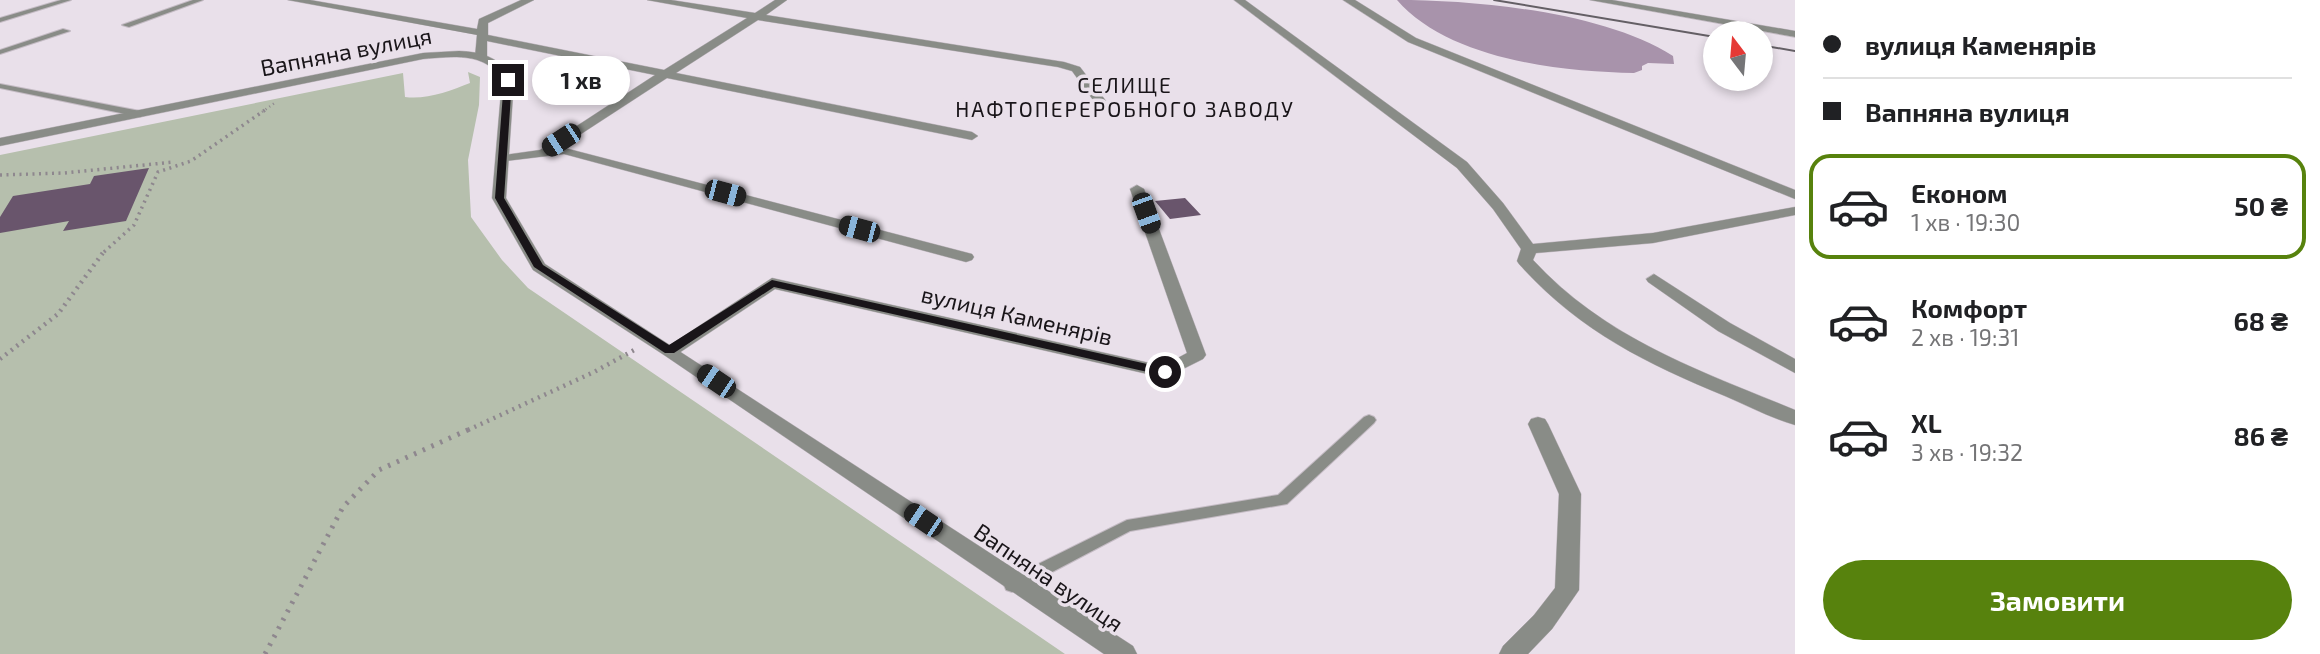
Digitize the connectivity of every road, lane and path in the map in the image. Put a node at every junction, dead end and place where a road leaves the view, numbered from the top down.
1 (68, 0) edge
2 (200, 0) edge
3 (293, 0) edge
4 (529, 0) edge
5 (652, 0) edge
6 (782, 0) edge
7 (1239, 0) edge
8 (1348, 0) edge
9 (1600, 0) edge
10 (755, 16) junction
11 (0, 20) edge
12 (126, 25) dead end
13 (66, 31) dead end
14 (1795, 34) edge
15 (482, 35) junction
16 (0, 52) edge
17 (481, 57) junction
18 (666, 73) junction
19 (0, 86) edge
20 (277, 87) junction
21 (1100, 101) dead end
22 (140, 114) junction
23 (972, 136) dead end
24 (0, 142) edge
25 (540, 153) junction
26 (502, 159) junction
27 (191, 161) junction
28 (0, 175) edge
29 (1138, 189) dead end
30 (1795, 195) edge
31 (1795, 211) edge
32 (1529, 249) junction
33 (966, 257) dead end
34 (1654, 279) dead end
35 (652, 340) junction
36 (670, 351) junction
37 (0, 359) edge
38 (1795, 367) edge
39 (1795, 418) edge
40 (1369, 420) dead end
41 (1538, 425) dead end
42 (1012, 584) junction
43 (265, 654) edge
44 (1124, 654) edge
45 (1512, 654) edge

1 - 11 lane
2 - 12 lane
3 - 15 street
4 - 15 street
5 - 10 street
6 - 10 street
7 - 32 street
8 - 30 street
9 - 14 street
10 - 18 street
10 - 21 street
13 - 16 lane
15 - 17 street
15 - 18 street
17 - 20 street, Вапняна вулиця
17 - 26 street, Вапняна вулиця
18 - 23 street
18 - 25 street
19 - 22 lane
20 - 22 street, Вапняна вулиця
20 - 27 path
22 - 24 street, Вапняна вулиця
25 - 26 street
25 - 33 street
26 - 35 street, Вапняна вулиця
27 - 28 path
27 - 37 path
29 - 36 street, вулиця Каменярів
31 - 32 street
32 - 39 street
34 - 38 street
35 - 36 street, Вапняна вулиця
35 - 43 path
36 - 42 street, Вапняна вулиця
40 - 42 lane
41 - 45 street
42 - 44 street, Вапняна вулиця

